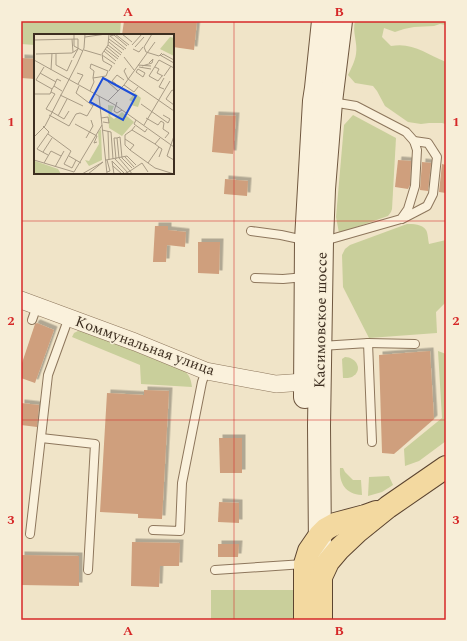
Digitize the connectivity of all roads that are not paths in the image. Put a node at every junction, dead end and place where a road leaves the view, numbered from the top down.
1 (323, 21) edge
2 (340, 21) edge
3 (322, 101) junction
4 (414, 142) junction
5 (401, 219) junction
6 (251, 231) dead end
7 (314, 241) junction
8 (305, 277) junction
9 (255, 278) dead end
10 (21, 300) edge
11 (69, 317) junction
12 (368, 343) junction
13 (415, 344) dead end
14 (320, 346) junction
15 (206, 371) junction
16 (312, 381) junction
17 (41, 438) junction
18 (372, 442) dead end
19 (446, 467) edge
20 (320, 470) junction
21 (305, 498) junction
22 (361, 524) junction
23 (153, 530) dead end
24 (30, 534) dead end
25 (320, 535) junction
26 (88, 570) dead end
27 (215, 570) dead end
28 (313, 571) junction
29 (305, 620) edge
30 (321, 620) edge

1 - 3 main road, Касимовское шоссе
2 - 3 main road, Касимовское шоссе
3 - 4 lane
3 - 7 main road, Касимовское шоссе
4 - 5 lane
4 - 5 lane
5 - 7 lane
6 - 7 lane
7 - 8 main road, Касимовское шоссе
7 - 14 main road, Касимовское шоссе
8 - 9 lane
8 - 16 main road, Касимовское шоссе
10 - 11 street, Коммунальная улица
11 - 15 street, Коммунальная улица
11 - 17 lane
12 - 13 lane
12 - 14 lane
12 - 18 lane
14 - 16 main road, Касимовское шоссе
15 - 16 street, Коммунальная улица
15 - 23 lane
16 - 20 main road, Касимовское шоссе
16 - 21 main road, Касимовское шоссе
17 - 24 lane
17 - 26 lane
19 - 22 main road
20 - 22 main road
20 - 25 main road, Касимовское шоссе
21 - 25 main road
21 - 28 main road, Касимовское шоссе
22 - 25 main road
22 - 28 main road
25 - 28 main road, Касимовское шоссе
27 - 28 lane
28 - 29 main road, Касимовское шоссе
28 - 30 main road, Касимовское шоссе

